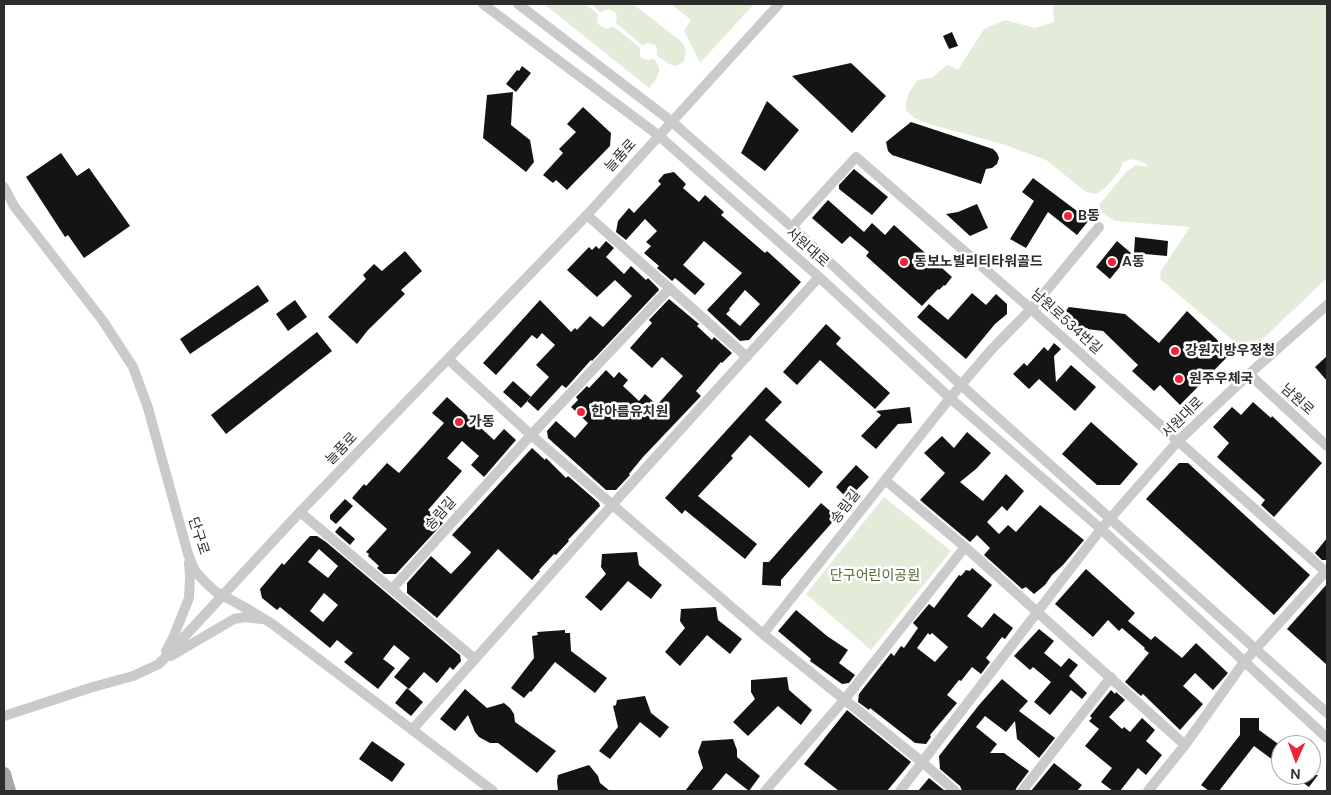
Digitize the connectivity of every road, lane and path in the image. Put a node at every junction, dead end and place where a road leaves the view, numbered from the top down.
1 (483, 4) edge
2 (518, 4) edge
3 (779, 4) edge
4 (671, 121) junction
5 (658, 135) junction
6 (4, 187) edge
7 (587, 215) junction
8 (792, 227) junction
9 (1099, 227) dead end
10 (819, 277) junction
11 (670, 288) junction
12 (1327, 305) edge
13 (1032, 308) junction
14 (747, 358) junction
15 (448, 359) junction
16 (1249, 374) junction
17 (961, 385) junction
18 (950, 398) junction
19 (531, 435) junction
20 (1178, 441) junction
21 (1327, 446) edge
22 (884, 480) junction
23 (613, 504) junction
24 (300, 512) junction
25 (1110, 517) junction
26 (1101, 529) junction
27 (965, 547) junction
28 (188, 554) junction
29 (1327, 571) edge
30 (392, 590) junction
31 (223, 595) junction
32 (1037, 611) junction
33 (271, 623) junction
34 (763, 634) junction
35 (1256, 648) junction
36 (475, 659) junction
37 (1244, 662) junction
38 (159, 664) junction
39 (1110, 677) junction
40 (845, 700) junction
41 (1327, 713) edge
42 (4, 716) edge
43 (412, 730) junction
44 (1327, 738) edge
45 (1185, 745) junction
46 (922, 762) junction
47 (4, 774) edge
48 (9, 791) edge
49 (493, 791) edge
50 (765, 791) edge
51 (900, 791) edge
52 (955, 791) edge
53 (1022, 791) edge
54 (1148, 791) edge

1 - 5 street, 서원대로
2 - 4 street, 서원대로
3 - 4 street
4 - 5 street, 늘품로
4 - 8 street, 서원대로
5 - 7 street, 늘품로
5 - 10 street, 서원대로
6 - 28 street, 단구로
7 - 11 street
7 - 15 street, 늘품로
8 - 13 street, 남원로534번길
8 - 17 street, 서원대로
9 - 13 street, 송림길
10 - 14 street
10 - 18 street, 서원대로
11 - 14 street
11 - 19 street, 송림길
12 - 16 street, 서원대로
13 - 17 street, 송림길
13 - 20 street, 남원로534번길
14 - 23 street
15 - 19 street
15 - 24 street, 늘품로
16 - 20 street, 서원대로
16 - 21 street, 남원로
17 - 18 street, 송림길
17 - 25 street, 서원대로
18 - 22 street, 송림길
18 - 26 street, 서원대로
19 - 23 street
19 - 30 street, 송림길
20 - 25 street, 서원대로
20 - 29 street, 남원로534번길
22 - 27 street
22 - 34 street, 송림길
23 - 34 street
23 - 36 street
24 - 30 street
24 - 31 street, 늘품로
25 - 26 street
25 - 35 street, 서원대로
26 - 32 street
26 - 37 street, 서원대로
27 - 32 street
27 - 40 street
28 - 31 street, 단구로
28 - 38 street
29 - 35 street
30 - 36 street
31 - 33 street, 단구로
31 - 38 street, 늘품로
32 - 39 street
32 - 46 street
33 - 38 street
33 - 43 street, 단구로
34 - 40 street
35 - 37 street
35 - 41 street, 서원대로
36 - 43 street
37 - 44 street, 서원대로
37 - 45 street
38 - 42 street, 늘품로
39 - 45 street
39 - 53 street
40 - 46 street
40 - 50 street
43 - 49 street, 단구로
45 - 54 street
46 - 51 street
46 - 52 street
47 - 48 main road

